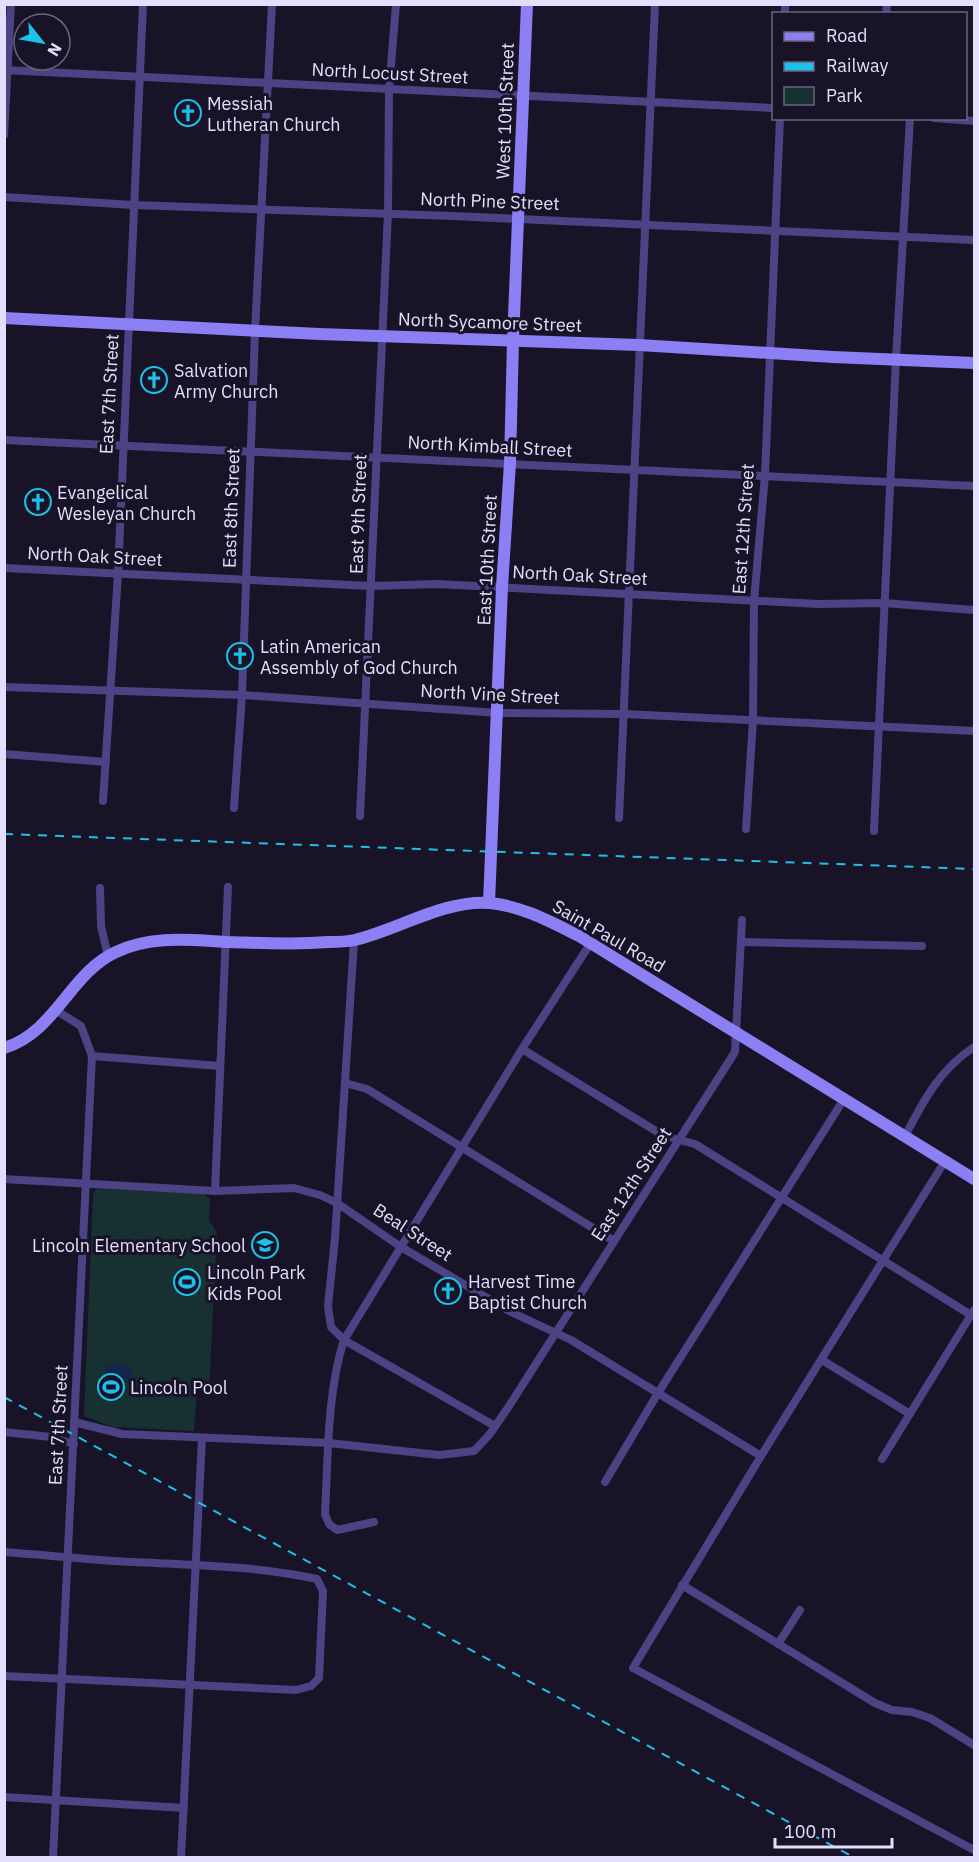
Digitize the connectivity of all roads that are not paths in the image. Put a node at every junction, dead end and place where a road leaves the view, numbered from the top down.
1 (11, 4) edge
2 (143, 4) edge
3 (272, 4) edge
4 (396, 4) edge
5 (527, 4) edge
6 (655, 4) edge
7 (6, 70) edge
8 (139, 76) junction
9 (267, 84) junction
10 (389, 90) junction
11 (524, 96) junction
12 (651, 102) junction
13 (772, 108) edge
14 (780, 120) edge
15 (910, 120) edge
16 (4, 135) edge
17 (4, 197) edge
18 (134, 205) junction
19 (261, 209) junction
20 (388, 213) junction
21 (518, 219) junction
22 (645, 225) junction
23 (775, 231) junction
24 (903, 237) junction
25 (975, 240) edge
26 (4, 318) edge
27 (129, 323) junction
28 (255, 331) junction
29 (382, 336) junction
30 (513, 340) junction
31 (639, 345) junction
32 (770, 352) junction
33 (896, 359) junction
34 (975, 363) edge
35 (4, 440) edge
36 (123, 446) junction
37 (250, 452) junction
38 (376, 457) junction
39 (510, 463) junction
40 (634, 469) junction
41 (765, 475) junction
42 (891, 481) junction
43 (975, 486) edge
44 (4, 568) edge
45 (118, 574) junction
46 (246, 580) junction
47 (371, 586) junction
48 (502, 587) junction
49 (627, 593) junction
50 (754, 601) junction
51 (884, 603) junction
52 (975, 610) edge
53 (4, 687) edge
54 (111, 690) junction
55 (242, 695) junction
56 (366, 704) junction
57 (498, 712) junction
58 (624, 714) junction
59 (753, 720) junction
60 (877, 726) junction
61 (975, 731) edge
62 (4, 754) edge
63 (106, 762) junction
64 (103, 801) dead end
65 (234, 808) dead end
66 (360, 816) dead end
67 (618, 818) dead end
68 (746, 829) dead end
69 (874, 831) dead end
70 (228, 887) dead end
71 (100, 888) dead end
72 (489, 903) junction
73 (742, 920) dead end
74 (354, 940) junction
75 (226, 942) junction
76 (741, 942) junction
77 (590, 944) junction
78 (922, 946) dead end
79 (108, 956) junction
80 (57, 1011) junction
81 (737, 1034) junction
82 (975, 1047) edge
83 (4, 1048) edge
84 (522, 1049) junction
85 (92, 1056) junction
86 (220, 1066) junction
87 (345, 1083) junction
88 (844, 1099) junction
89 (904, 1136) junction
90 (680, 1139) junction
91 (462, 1148) junction
92 (945, 1161) junction
93 (4, 1179) edge
94 (975, 1179) edge
95 (86, 1183) junction
96 (215, 1191) junction
97 (782, 1198) junction
98 (337, 1203) junction
99 (614, 1241) junction
100 (401, 1247) junction
101 (883, 1261) junction
102 (973, 1312) edge
103 (555, 1333) junction
104 (345, 1340) junction
105 (822, 1360) junction
106 (658, 1393) junction
107 (910, 1414) junction
108 (75, 1422) junction
109 (495, 1426) junction
110 (4, 1432) edge
111 (202, 1438) junction
112 (329, 1443) junction
113 (74, 1444) junction
114 (761, 1456) junction
115 (882, 1459) dead end
116 (605, 1482) dead end
117 (374, 1522) dead end
118 (4, 1552) edge
119 (68, 1557) junction
120 (195, 1564) junction
121 (682, 1585) junction
122 (800, 1610) dead end
123 (778, 1644) junction
124 (4, 1676) edge
125 (62, 1679) junction
126 (191, 1686) junction
127 (975, 1745) edge
128 (4, 1797) edge
129 (56, 1800) junction
130 (184, 1808) junction
131 (975, 1850) edge
132 (53, 1857) edge
133 (181, 1857) edge

1 - 7 street
2 - 8 street, East 7th Street
3 - 9 street, East 8th Street
4 - 10 street, East 9th Street
5 - 11 main road, West 10th Street
6 - 12 street
7 - 8 street, North Locust Street
7 - 16 street
8 - 9 street, North Locust Street
8 - 18 street, East 7th Street
9 - 10 street, North Locust Street
9 - 19 street, East 8th Street
10 - 11 street, North Locust Street
10 - 20 street, East 9th Street
11 - 12 street, North Locust Street
11 - 21 main road, West 10th Street
12 - 13 street, North Locust Street
12 - 22 street
14 - 23 street, East 12th Street
15 - 24 street
17 - 18 street, North Pine Street
18 - 19 street, North Pine Street
18 - 27 street, East 7th Street
19 - 20 street, North Pine Street
19 - 28 street, East 8th Street
20 - 21 street, North Pine Street
20 - 29 street, East 9th Street
21 - 22 street, North Pine Street
21 - 30 main road, East 10th Street
22 - 23 street, North Pine Street
22 - 31 street
23 - 24 street, North Pine Street
23 - 32 street, East 12th Street
24 - 25 street, North Pine Street
24 - 33 street
26 - 27 main road, North Sycamore Street
27 - 28 main road, North Sycamore Street
27 - 36 street, East 7th Street
28 - 29 main road, North Sycamore Street
28 - 37 street, East 8th Street
29 - 30 main road, North Sycamore Street
29 - 38 street, East 9th Street
30 - 31 main road, North Sycamore Street
30 - 39 main road, East 10th Street
31 - 32 main road, North Sycamore Street
31 - 40 street
32 - 33 main road, North Sycamore Street
32 - 41 street, East 12th Street
33 - 34 main road, North Sycamore Street
33 - 42 street
35 - 36 street, North Kimball Street
36 - 37 street, North Kimball Street
36 - 45 street, East 7th Street
37 - 38 street, North Kimball Street
37 - 46 street, East 8th Street
38 - 39 street, North Kimball Street
38 - 47 street, East 9th Street
39 - 40 street, North Kimball Street
39 - 48 main road, East 10th Street
40 - 41 street, North Kimball Street
40 - 49 street
41 - 42 street, North Kimball Street
41 - 50 street, East 12th Street
42 - 43 street, North Kimball Street
42 - 51 street
44 - 45 street, North Oak Street
45 - 46 street, North Oak Street
45 - 54 street, East 7th Street
46 - 47 street, North Oak Street
46 - 55 street, East 8th Street
47 - 48 street, North Oak Street
47 - 56 street, East 9th Street
48 - 49 street, North Oak Street
48 - 57 main road, East 10th Street
49 - 50 street, North Oak Street
49 - 58 street
50 - 51 street, North Oak Street
50 - 59 street, East 12th Street
51 - 52 street, North Oak Street
51 - 60 street
53 - 54 street, North Vine Street
54 - 55 street, North Vine Street
54 - 63 street, East 7th Street
55 - 56 street, North Vine Street
55 - 65 street, East 8th Street
56 - 57 street, North Vine Street
56 - 66 street, East 9th Street
57 - 58 street, North Vine Street
57 - 72 main road, East 10th Street
58 - 59 street, North Vine Street
58 - 67 street
59 - 60 street, North Vine Street
59 - 68 street, East 12th Street
60 - 61 street, North Vine Street
60 - 69 street
62 - 63 street
63 - 64 street, East 7th Street
70 - 75 street
71 - 79 street
72 - 74 main road, Saint Paul Road
72 - 77 main road, Saint Paul Road
73 - 76 street, East 12th Street
74 - 75 main road, Saint Paul Road
74 - 87 street
75 - 79 main road, Saint Paul Road
75 - 86 street
76 - 78 street
76 - 81 street, East 12th Street
77 - 81 main road, Saint Paul Road
77 - 84 street
79 - 80 main road, Saint Paul Road
80 - 83 main road, Saint Paul Road
80 - 85 street, East 7th Street
81 - 88 main road, Saint Paul Road
81 - 90 street, East 12th Street
82 - 89 street
84 - 90 street
84 - 91 street
85 - 86 street
85 - 95 street, East 7th Street
86 - 96 street
87 - 91 street
87 - 98 street
88 - 89 main road, Saint Paul Road
88 - 97 street
89 - 92 main road, Saint Paul Road
90 - 97 street
90 - 99 street, East 12th Street
91 - 99 street
91 - 100 street
92 - 94 main road, Saint Paul Road
92 - 101 street
93 - 95 street, Beal Street
95 - 96 street, Beal Street
95 - 108 street, East 7th Street
96 - 98 street, Beal Street
97 - 101 street
97 - 106 street
98 - 100 street, Beal Street
98 - 104 street
99 - 103 street, East 12th Street
100 - 103 street, Beal Street
100 - 104 street
101 - 102 street
101 - 105 street
102 - 107 street
103 - 106 street, Beal Street
103 - 109 street, East 12th Street
104 - 109 street
104 - 112 street
105 - 107 street
105 - 114 street
106 - 114 street, Beal Street
106 - 116 street
107 - 115 street
108 - 111 street
108 - 113 street, East 7th Street
109 - 112 street, East 12th Street
110 - 113 street
111 - 112 street
111 - 120 street
112 - 117 street
113 - 119 street, East 7th Street
114 - 121 street
118 - 119 street
119 - 120 street
119 - 125 street, East 7th Street
120 - 126 street
120 - 126 street
121 - 123 street
121 - 131 street
122 - 123 street
123 - 127 street
124 - 125 street
125 - 126 street
125 - 129 street, East 7th Street
126 - 130 street
128 - 129 street
129 - 130 street
129 - 132 street, East 7th Street
130 - 133 street

